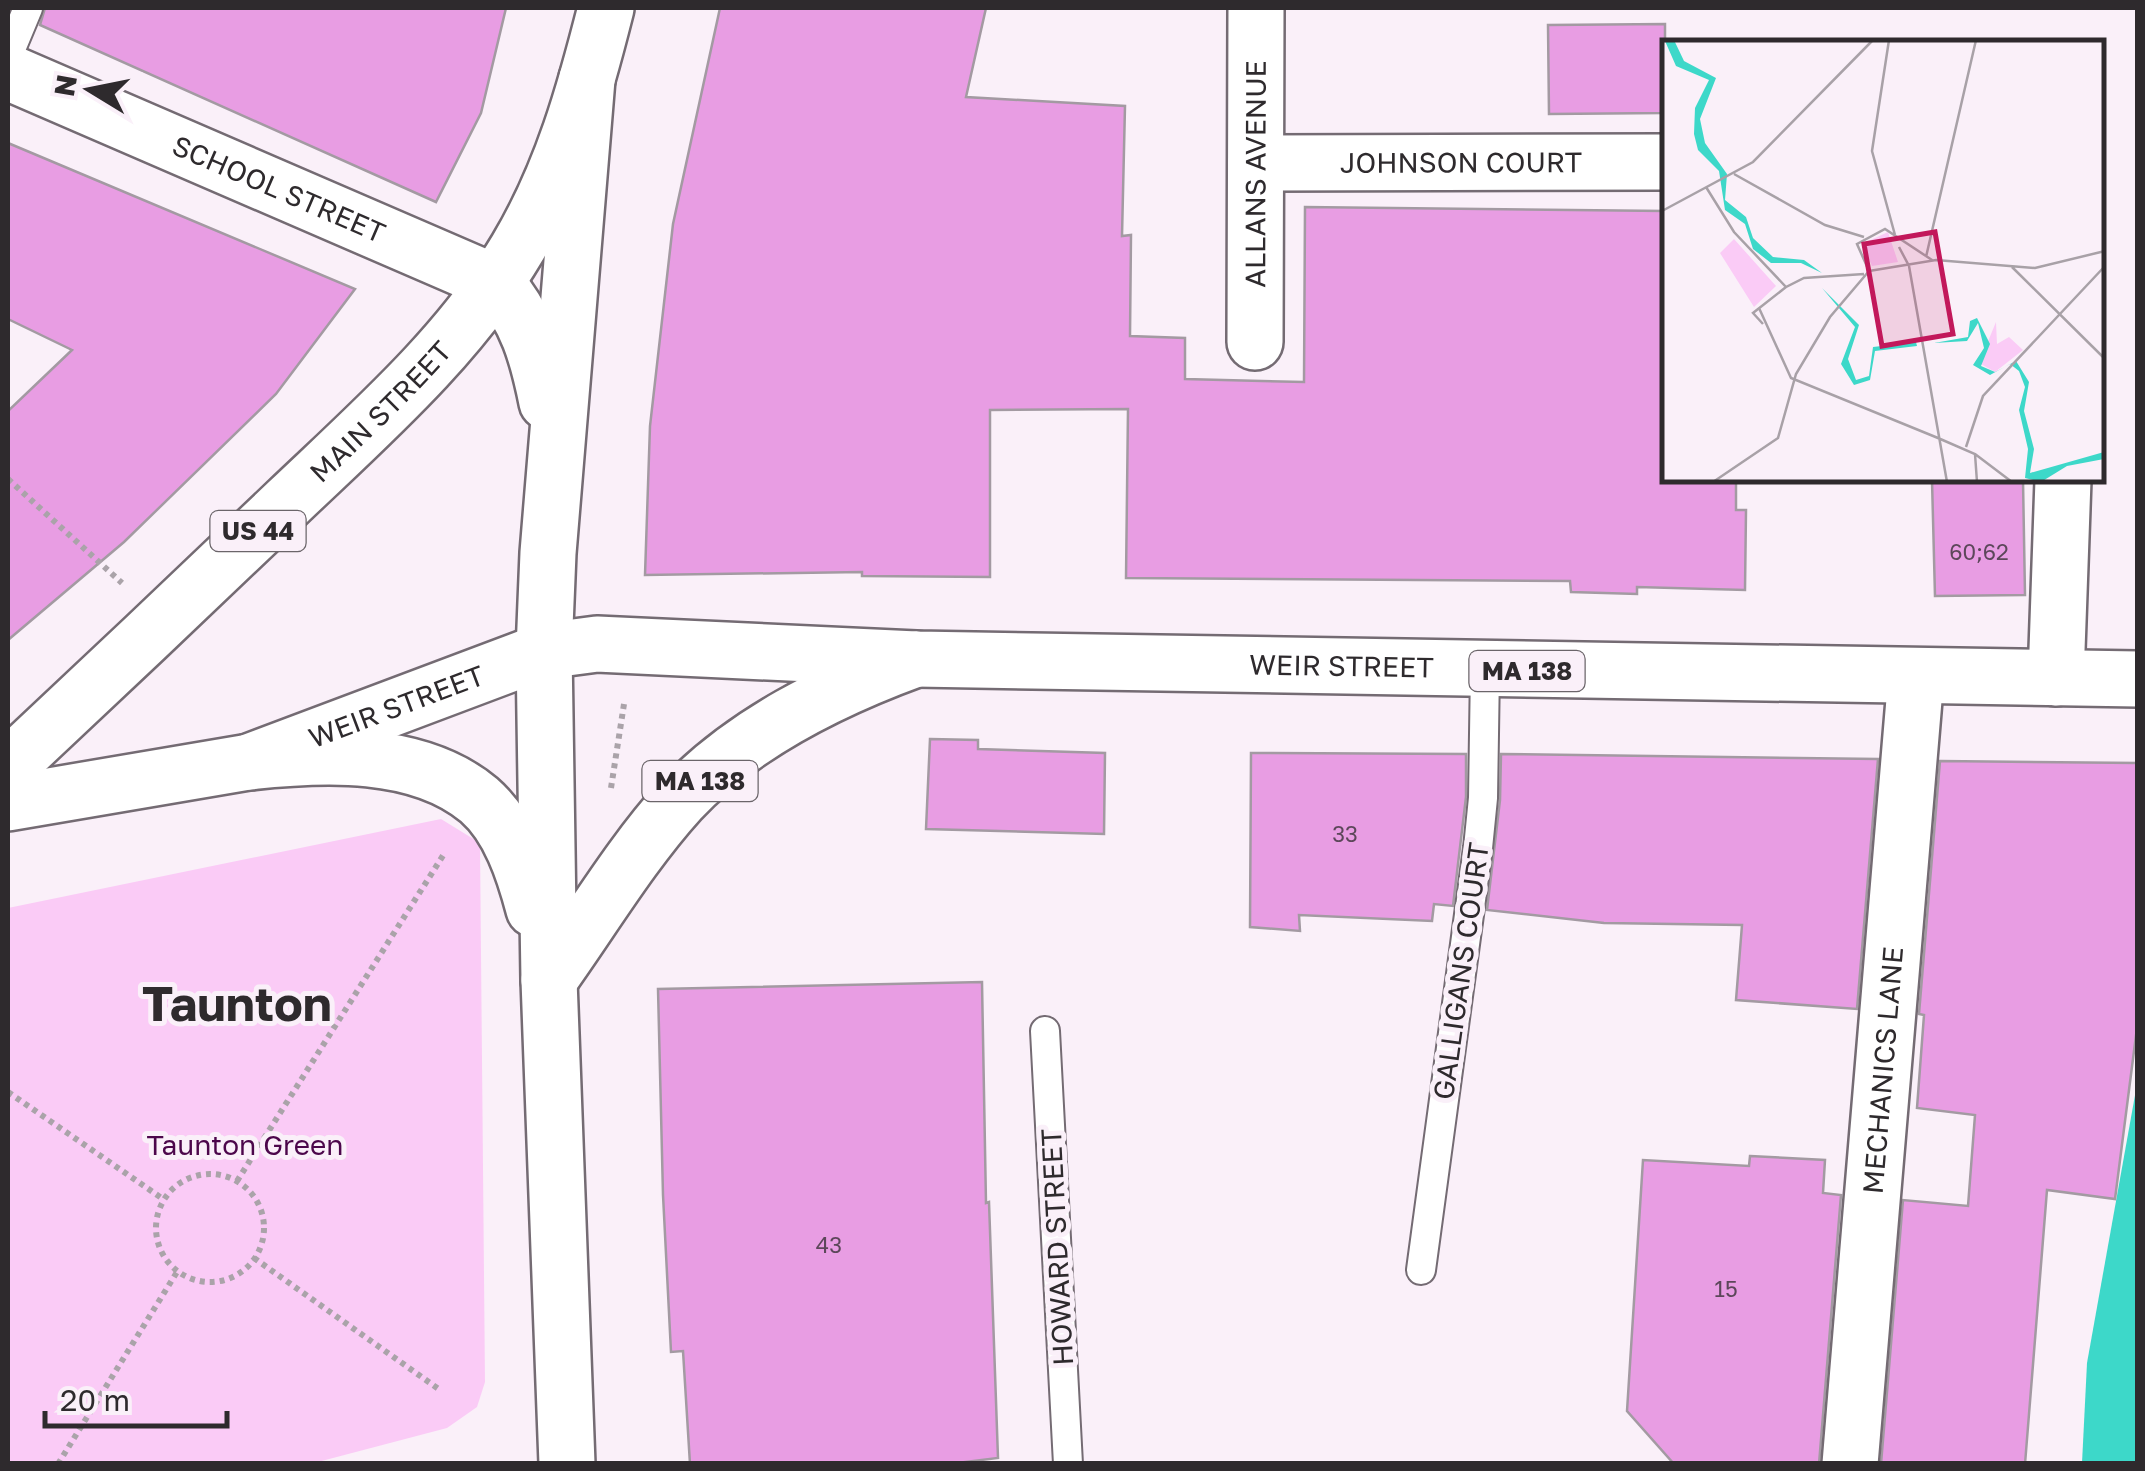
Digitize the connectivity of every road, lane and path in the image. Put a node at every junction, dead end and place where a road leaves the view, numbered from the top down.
1 (28, 8) edge
2 (606, 8) edge
3 (1256, 8) edge
4 (8, 56) edge
5 (8, 72) edge
6 (588, 80) junction
7 (1662, 162) edge
8 (1256, 164) junction
9 (496, 283) junction
10 (1255, 342) dead end
11 (8, 478) edge
12 (2063, 482) edge
13 (554, 494) junction
14 (162, 622) junction
15 (544, 652) junction
16 (916, 659) junction
17 (1485, 670) junction
18 (1916, 676) junction
19 (2056, 678) junction
20 (2138, 679) edge
21 (624, 704) dead end
22 (248, 762) junction
23 (8, 767) edge
24 (610, 795) dead end
25 (8, 802) edge
26 (444, 854) dead end
27 (549, 980) junction
28 (1045, 1031) dead end
29 (8, 1092) edge
30 (236, 1181) junction
31 (163, 1199) junction
32 (254, 1258) junction
33 (1421, 1270) dead end
34 (177, 1272) junction
35 (440, 1390) dead end
36 (58, 1464) edge
37 (566, 1464) edge
38 (1068, 1464) edge
39 (1850, 1464) edge

1 - 4 lane
2 - 6 main road, MAIN STREET / US 44
3 - 8 main road, ALLANS AVENUE
5 - 9 main road, SCHOOL STREET
6 - 9 main road, MAIN STREET / US 44
6 - 13 main road, MAIN STREET / US 44
7 - 8 main road, JOHNSON COURT
8 - 10 main road, ALLANS AVENUE
9 - 13 main road
9 - 14 main road, MAIN STREET / US 44
11 - 14 path
12 - 19 main road
13 - 15 main road, MAIN STREET / US 44
14 - 23 main road, MAIN STREET / US 44
15 - 16 main road, WEIR STREET / MA 138
15 - 22 main road, WEIR STREET / MA 138
15 - 27 main road, US 44
16 - 17 main road, WEIR STREET / MA 138
16 - 27 main road, MA 138
17 - 18 main road, WEIR STREET / MA 138
17 - 33 lane, GALLIGANS COURT
18 - 19 main road, WEIR STREET / MA 138
18 - 39 main road, MECHANICS LANE
19 - 20 main road, WEIR STREET / MA 138
21 - 24 path
22 - 25 main road, MA 138
22 - 27 main road
26 - 30 path
27 - 37 main road, US 44
28 - 38 lane, HOWARD STREET
29 - 31 path
30 - 31 path
30 - 32 path
31 - 34 path
32 - 34 path
32 - 35 path
34 - 36 path

